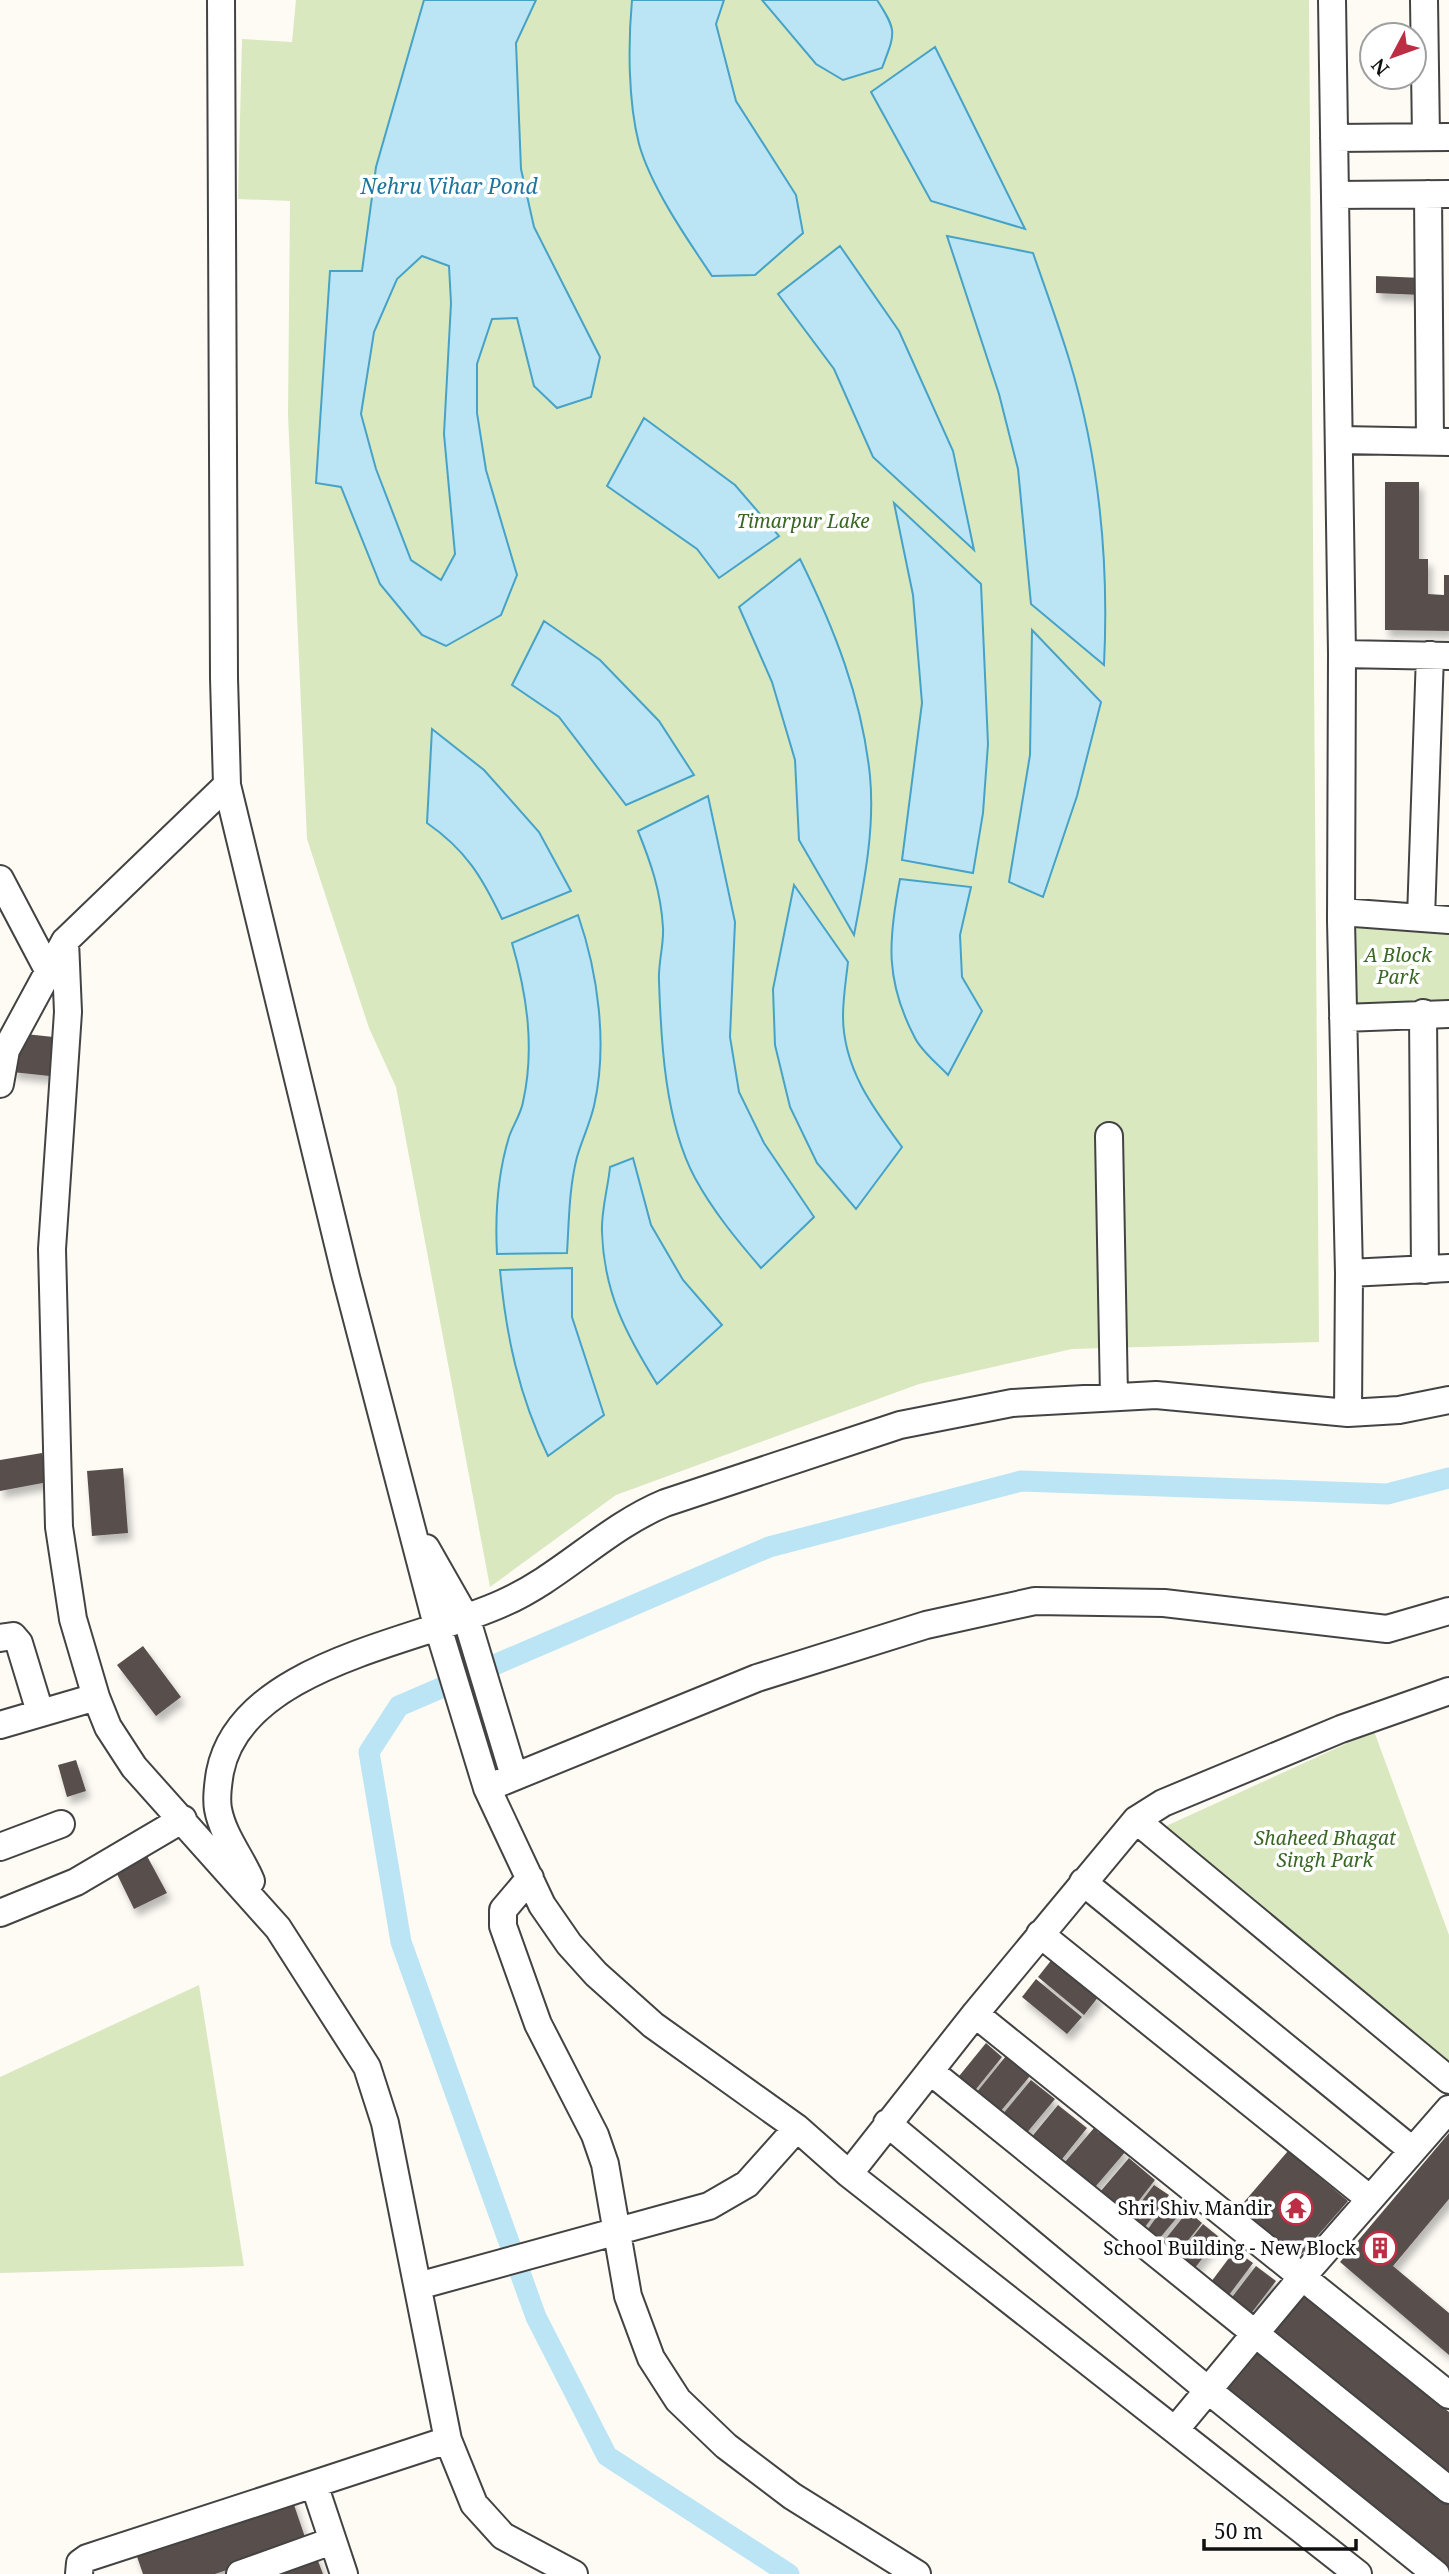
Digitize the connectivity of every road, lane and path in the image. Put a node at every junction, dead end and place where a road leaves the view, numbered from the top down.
1 (221, 0) edge
2 (1332, 0) edge
3 (1424, 0) edge
4 (1438, 137) edge
5 (1334, 138) junction
6 (1439, 194) edge
7 (1336, 195) junction
8 (1340, 440) junction
9 (1439, 442) edge
10 (1342, 654) junction
11 (1440, 656) edge
12 (228, 785) junction
13 (0, 879) edge
14 (1341, 912) junction
15 (1421, 918) junction
16 (1449, 920) edge
17 (65, 941) junction
18 (48, 970) junction
19 (1423, 1013) junction
20 (1449, 1014) edge
21 (1343, 1018) junction
22 (3, 1048) edge
23 (0, 1084) edge
24 (1109, 1136) dead end
25 (1437, 1269) edge
26 (1349, 1273) junction
27 (1114, 1396) junction
28 (1449, 1400) edge
29 (1348, 1413) junction
30 (412, 1531) junction
31 (1449, 1611) edge
32 (469, 1628) junction
33 (439, 1629) junction
34 (0, 1638) edge
35 (1449, 1691) edge
36 (96, 1697) junction
37 (40, 1712) junction
38 (0, 1725) edge
39 (514, 1776) junction
40 (487, 1788) junction
41 (183, 1819) junction
42 (1136, 1820) junction
43 (61, 1824) dead end
44 (0, 1847) edge
45 (530, 1878) junction
46 (1083, 1882) junction
47 (257, 1903) junction
48 (0, 1913) edge
49 (1040, 1934) junction
50 (975, 2014) junction
51 (930, 2071) junction
52 (1449, 2080) edge
53 (1449, 2109) edge
54 (887, 2123) junction
55 (797, 2128) junction
56 (1412, 2150) junction
57 (849, 2174) junction
58 (1370, 2199) junction
59 (612, 2234) junction
60 (1303, 2276) junction
61 (418, 2286) junction
62 (1256, 2333) junction
63 (1209, 2391) junction
64 (1449, 2395) edge
65 (1175, 2430) junction
66 (448, 2440) junction
67 (314, 2484) junction
68 (1449, 2490) edge
69 (332, 2541) junction
70 (79, 2574) edge
71 (240, 2574) edge
72 (344, 2574) edge
73 (574, 2574) edge
74 (917, 2574) edge
75 (1358, 2574) edge
76 (1436, 2574) edge

1 - 12 street
2 - 5 street
3 - 4 street
4 - 5 street
5 - 7 street
6 - 7 street
6 - 9 street
7 - 8 street
8 - 9 street
8 - 10 street
10 - 11 street
10 - 14 street
11 - 15 street
12 - 17 street
12 - 30 street
13 - 18 street
14 - 15 street
14 - 21 street
15 - 16 street
17 - 18 street
17 - 36 street
18 - 22 street
19 - 20 street
19 - 21 street
19 - 25 street
21 - 26 street
22 - 23 street
24 - 27 street
25 - 26 street
26 - 29 street
27 - 29 street
27 - 32 street
28 - 29 street
30 - 32 street
30 - 33 street
31 - 39 street
32 - 33 street
32 - 39 street
33 - 40 street
33 - 47 street
34 - 37 street
35 - 42 street
36 - 37 street
36 - 41 street
37 - 38 street
39 - 40 street
40 - 45 street
41 - 47 street
41 - 48 street
42 - 46 street
42 - 52 street
43 - 44 street
45 - 55 street
45 - 59 street
46 - 49 street
46 - 56 street
47 - 61 street
49 - 50 street
49 - 58 street
50 - 51 street
50 - 60 street
51 - 54 street
51 - 62 street
53 - 56 street
54 - 57 street
54 - 63 street
55 - 57 street
55 - 59 street
56 - 58 street
57 - 65 street
58 - 60 street
59 - 61 street
59 - 74 street
60 - 62 street
60 - 64 street
61 - 66 street
62 - 63 street
62 - 68 street
63 - 65 street
63 - 76 street
65 - 75 street
66 - 67 street
66 - 73 street
67 - 69 street
67 - 70 street
69 - 71 street
69 - 72 street

